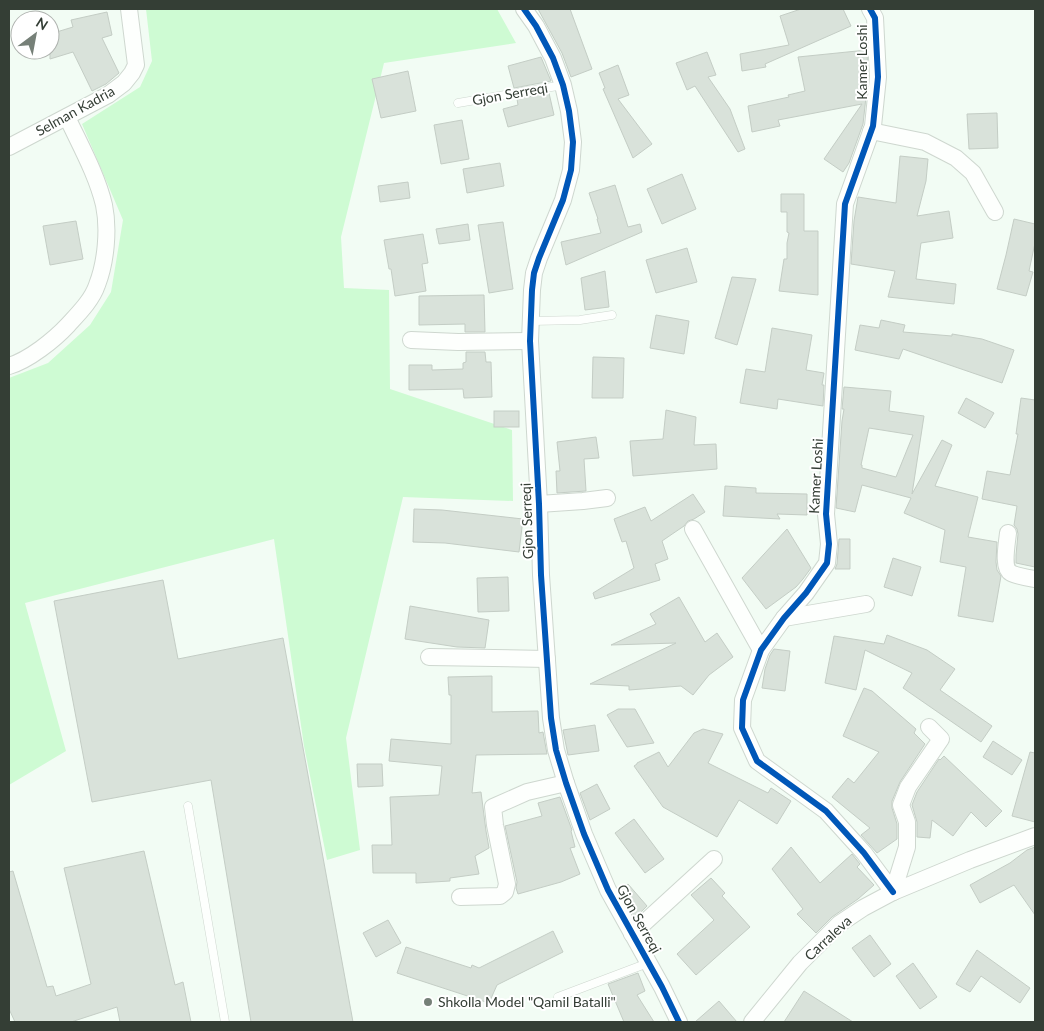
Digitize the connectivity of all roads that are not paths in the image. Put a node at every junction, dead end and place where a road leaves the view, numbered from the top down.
1 (129, 9) edge
2 (524, 9) edge
3 (870, 9) edge
4 (563, 85) junction
5 (458, 103) dead end
6 (67, 117) junction
7 (871, 131) junction
8 (9, 147) edge
9 (995, 212) dead end
10 (612, 315) dead end
11 (531, 321) junction
12 (411, 340) dead end
13 (530, 341) junction
14 (9, 366) edge
15 (607, 498) dead end
16 (539, 504) junction
17 (693, 529) dead end
18 (1008, 534) dead end
19 (1035, 579) edge
20 (866, 604) dead end
21 (784, 618) junction
22 (761, 650) junction
23 (429, 657) dead end
24 (547, 659) junction
25 (929, 727) dead end
26 (566, 783) junction
27 (188, 806) dead end
28 (1035, 836) edge
29 (714, 859) dead end
30 (894, 892) junction
31 (460, 896) dead end
32 (632, 934) junction
33 (648, 963) junction
34 (558, 998) dead end
35 (225, 1022) edge
36 (678, 1022) edge
37 (752, 1022) edge

1 - 6 street, Selman Kadria
2 - 4 street, Gjon Serreqi
3 - 7 street, Kamer Loshi
4 - 5 lane, Gjon Serreqi
4 - 11 street, Gjon Serreqi
6 - 8 street, Selman Kadria
6 - 14 street
7 - 9 street
7 - 21 street, Kamer Loshi
10 - 11 lane
11 - 13 street, Gjon Serreqi
12 - 13 street
13 - 16 street, Gjon Serreqi
15 - 16 street, Gjon Serreqi
16 - 24 street, Gjon Serreqi
17 - 22 street
18 - 19 street
20 - 21 street
21 - 22 street, Kamer Loshi
22 - 30 street, Kamer Loshi
23 - 24 street
24 - 26 street, Gjon Serreqi
25 - 30 street
26 - 31 street
26 - 32 street, Gjon Serreqi
27 - 35 lane
28 - 30 street, Carraleva
29 - 32 street, Gjon Serreqi
30 - 37 street, Carraleva
32 - 33 street, Gjon Serreqi
33 - 34 lane, Gjon Serreqi
33 - 36 street, Gjon Serreqi

